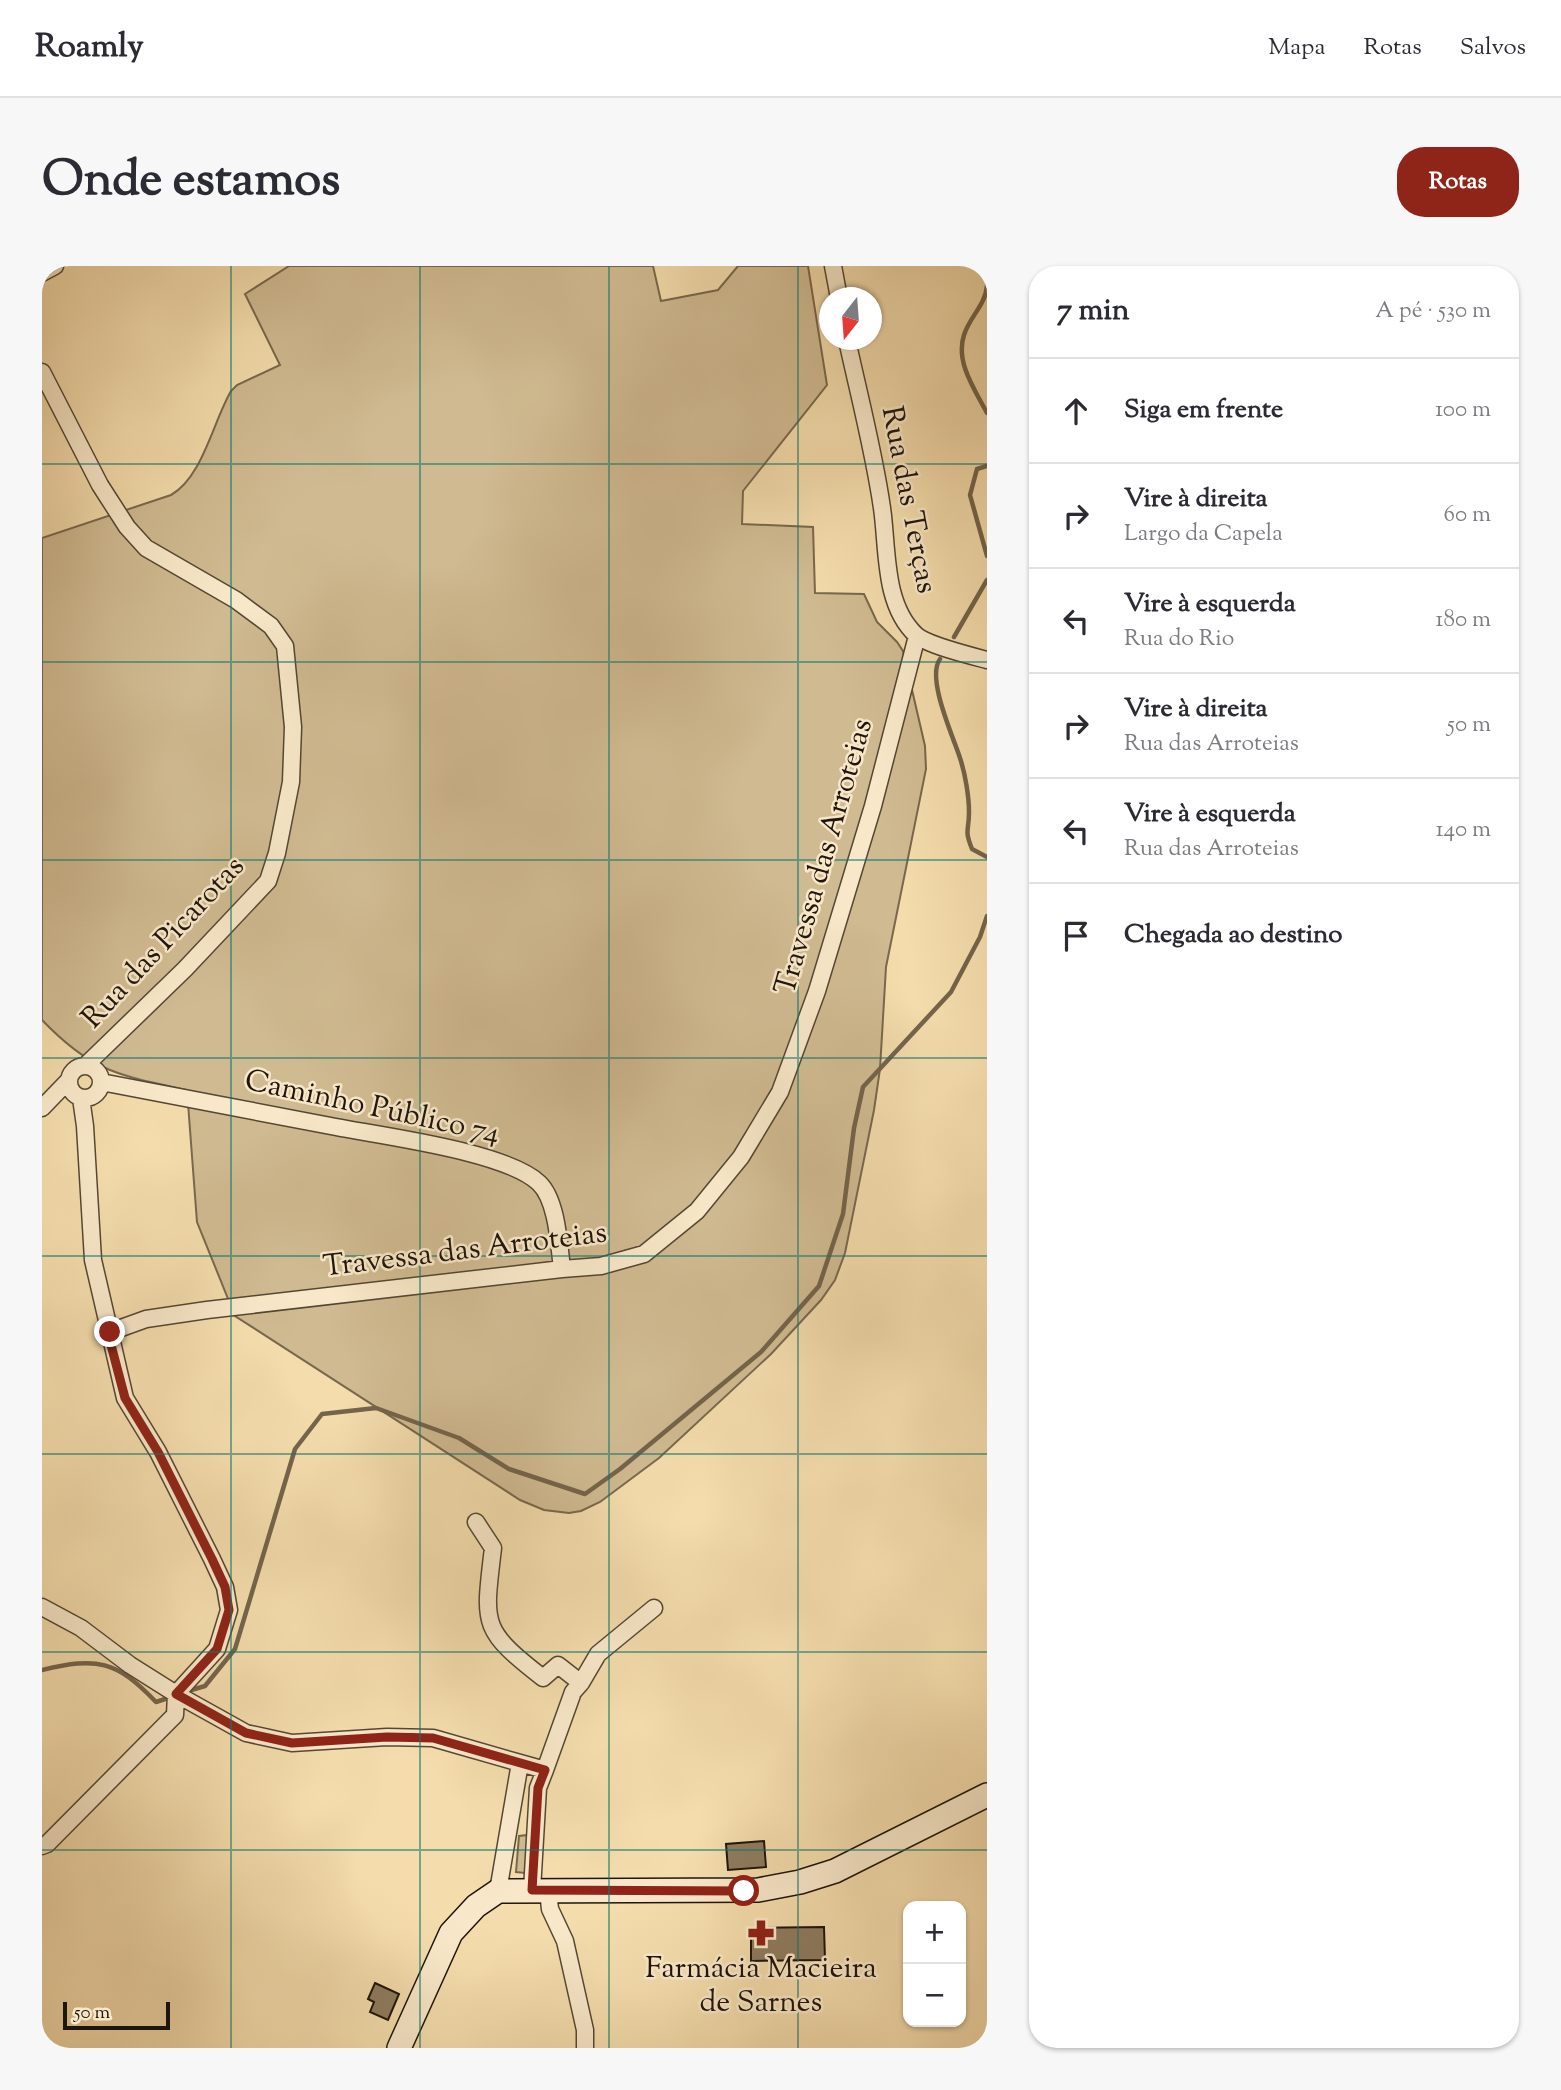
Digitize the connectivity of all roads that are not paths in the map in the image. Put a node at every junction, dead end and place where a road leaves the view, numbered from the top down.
1 (55, 266) edge
2 (833, 266) edge
3 (42, 273) edge
4 (837, 287) edge
5 (849, 350) edge
6 (42, 372) edge
7 (917, 636) junction
8 (987, 660) edge
9 (86, 1065) junction
10 (68, 1081) junction
11 (101, 1082) junction
12 (81, 1098) junction
13 (42, 1108) edge
14 (562, 1269) junction
15 (110, 1332) junction
16 (476, 1522) dead end
17 (42, 1607) edge
18 (654, 1608) dead end
19 (581, 1683) junction
20 (176, 1694) junction
21 (520, 1763) junction
22 (545, 1770) junction
23 (987, 1794) edge
24 (42, 1846) edge
25 (498, 1891) junction
26 (540, 1891) junction
27 (399, 2048) edge
28 (584, 2048) edge

1 - 3 street
2 - 4 street
5 - 7 street, Rua das Terças
6 - 9 street, Rua das Picarotas
7 - 8 street, Rua das Terças
7 - 14 street, Travessa das Arroteias
9 - 10 street
9 - 11 street
10 - 12 street
10 - 13 street
11 - 12 street
11 - 14 street, Caminho Público 74
12 - 15 street
14 - 15 street, Travessa das Arroteias
15 - 20 street
16 - 19 street
17 - 20 street
18 - 19 street
19 - 22 street
20 - 21 street
20 - 24 street
21 - 22 street
21 - 25 street
22 - 26 street
23 - 26 main road
25 - 26 main road
25 - 27 main road
26 - 28 street

